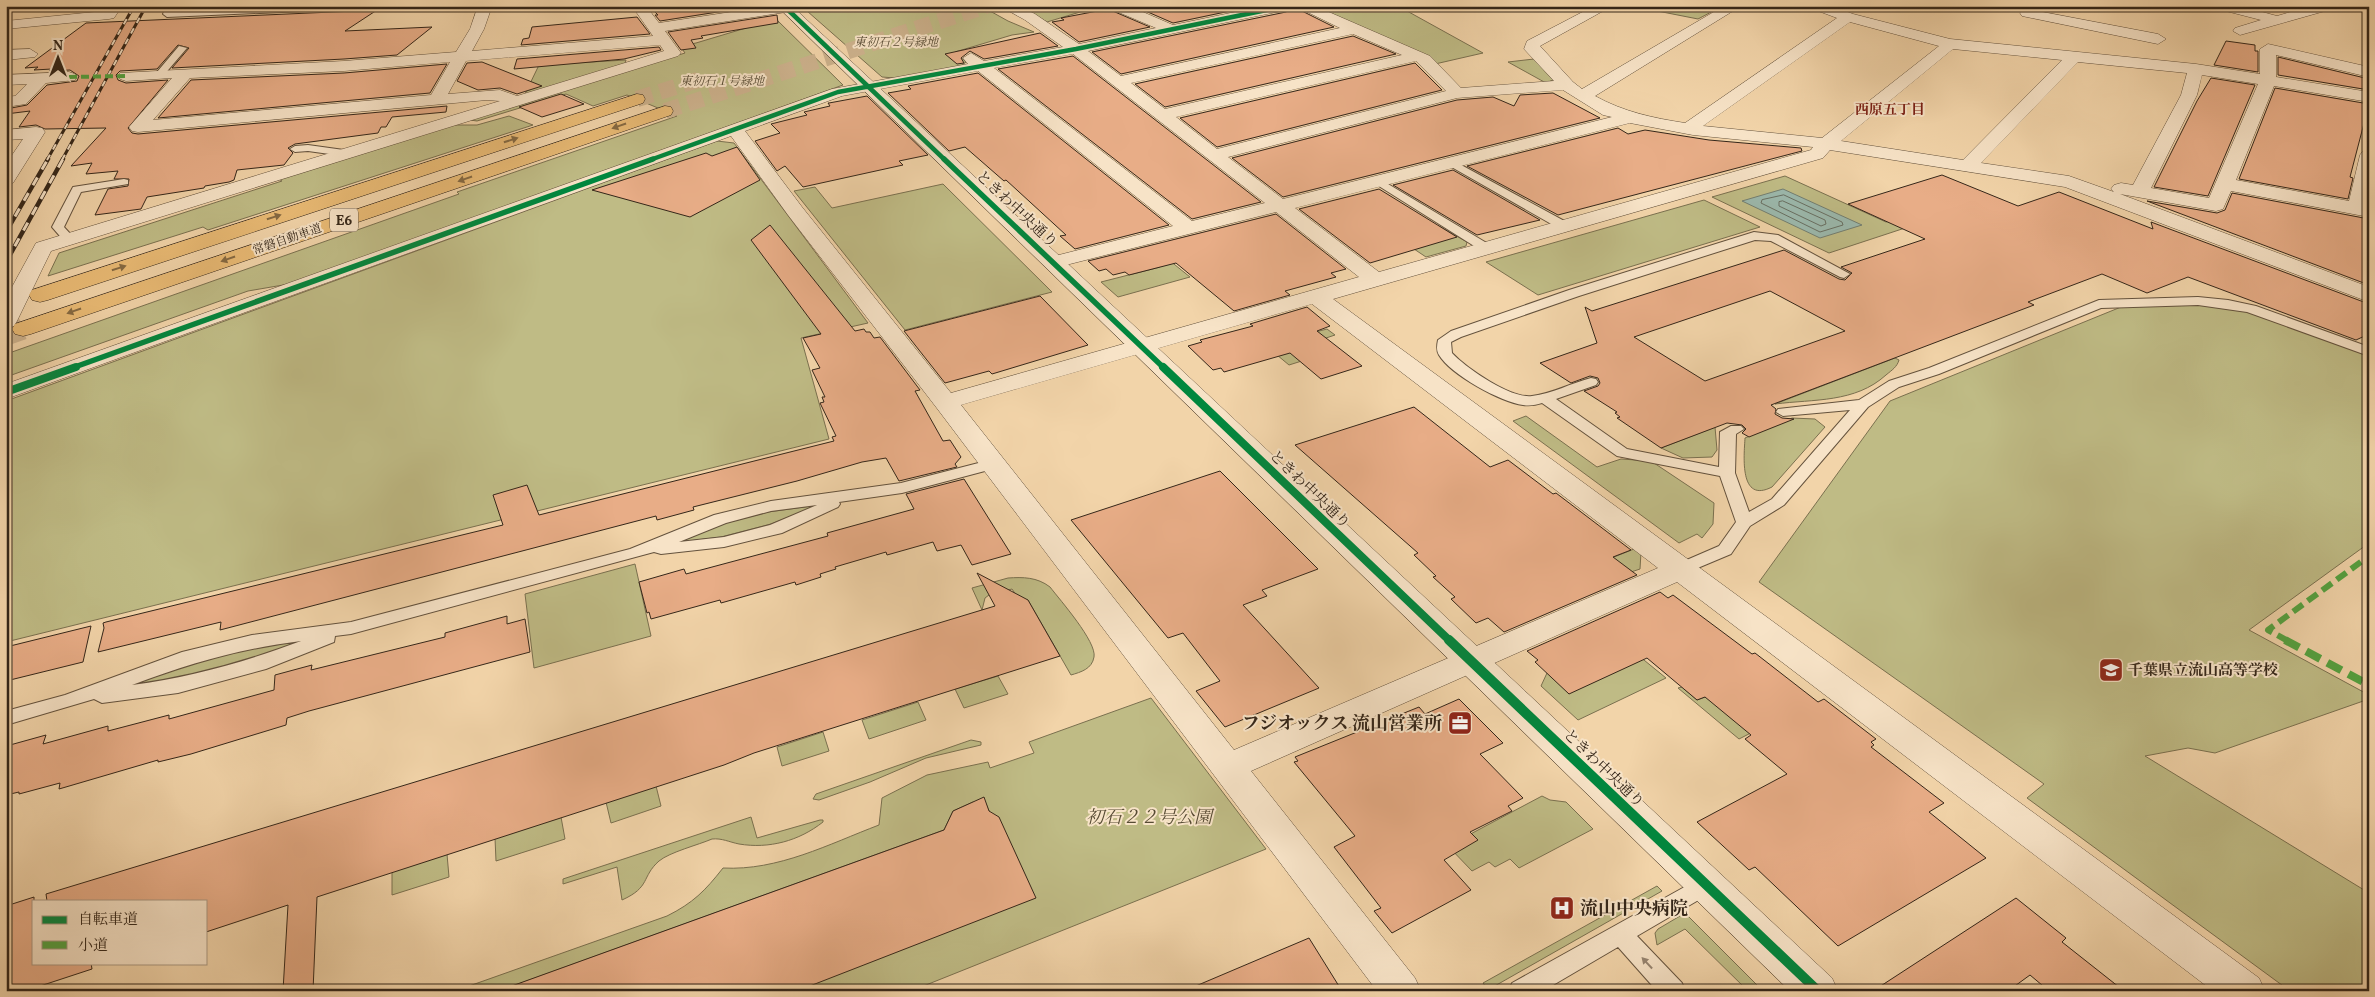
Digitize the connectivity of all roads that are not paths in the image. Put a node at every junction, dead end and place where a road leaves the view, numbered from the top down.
1 (114, 6) edge
2 (170, 6) edge
3 (349, 6) edge
4 (504, 6) edge
5 (639, 6) edge
6 (1007, 6) edge
7 (1116, 6) edge
8 (1302, 6) edge
9 (1605, 6) edge
10 (1734, 6) edge
11 (1818, 6) edge
12 (2045, 6) edge
13 (2223, 6) edge
14 (2327, 6) edge
15 (485, 7) edge
16 (789, 7) edge
17 (1271, 7) edge
18 (2027, 13) junction
19 (1848, 17) junction
20 (2012, 18) dead end
21 (2277, 20) junction
22 (6, 25) edge
23 (1171, 29) junction
24 (1354, 29) junction
25 (2240, 31) dead end
26 (660, 34) junction
27 (2158, 39) dead end
28 (1950, 44) junction
29 (182, 48) dead end
30 (1076, 49) junction
31 (962, 51) dead end
32 (30, 54) dead end
33 (6, 55) edge
34 (462, 56) junction
35 (1418, 56) junction
36 (2073, 58) junction
37 (981, 66) junction
38 (2196, 69) junction
39 (2358, 72) edge
40 (185, 73) junction
41 (160, 74) junction
42 (126, 76) dead end
43 (69, 77) dead end
44 (42, 78) junction
45 (6, 80) edge
46 (2268, 80) junction
47 (1118, 81) junction
48 (867, 86) junction
49 (1573, 90) junction
50 (1457, 93) junction
51 (2369, 97) edge
52 (637, 99) tunnel mouth
53 (436, 100) junction
54 (515, 101) junction
55 (6, 102) edge
56 (665, 111) tunnel mouth
57 (1163, 116) junction
58 (1630, 118) junction
59 (732, 130) junction
60 (1693, 130) junction
61 (6, 136) edge
62 (1826, 144) junction
63 (295, 149) dead end
64 (344, 153) junction
65 (1214, 155) junction
66 (2369, 155) edge
67 (1452, 163) junction
68 (1968, 165) junction
69 (6, 179) edge
70 (1378, 181) junction
71 (124, 182) dead end
72 (2069, 182) junction
73 (2225, 184) junction
74 (2139, 192) junction
75 (1278, 206) junction
76 (2363, 210) edge
77 (1564, 226) junction
78 (1189, 229) junction
79 (69, 239) junction
80 (1486, 248) junction
81 (1054, 262) junction
82 (1844, 274) dead end
83 (1375, 280) junction
84 (40, 294) dead end
85 (2369, 295) edge
86 (1315, 296) junction
87 (15, 325) edge
88 (1140, 346) junction
89 (2369, 352) edge
90 (1591, 382) dead end
91 (6, 392) edge
92 (1545, 398) junction
93 (945, 402) junction
94 (1863, 404) junction
95 (1783, 412) dead end
96 (1736, 429) dead end
97 (994, 464) junction
98 (1727, 473) junction
99 (1744, 522) junction
100 (1680, 569) junction
101 (1472, 661) junction
102 (6, 718) edge
103 (1228, 767) junction
104 (1706, 884) junction
105 (1621, 934) junction
106 (1401, 991) edge
107 (1521, 991) edge
108 (1673, 991) edge
109 (1818, 991) edge
110 (2245, 991) edge

1 - 22 street
2 - 3 lane
4 - 15 lane
5 - 26 street
6 - 30 street
7 - 23 street
8 - 24 street
9 - 49 street
10 - 49 street
11 - 19 street
12 - 18 street
13 - 21 street
14 - 21 street
15 - 34 street
16 - 26 street
16 - 48 street, ときわ中央通り
17 - 23 street
18 - 20 street
18 - 27 street
19 - 28 street
19 - 60 street
21 - 25 street
23 - 30 street
24 - 35 street
24 - 47 street
26 - 34 street
26 - 54 street
28 - 36 street
28 - 62 street
29 - 41 lane
30 - 37 street
30 - 47 street
31 - 37 street
32 - 33 street
34 - 40 street
34 - 53 street
35 - 50 street
35 - 57 street
36 - 38 street
36 - 68 street
37 - 48 street
37 - 78 street
38 - 46 street
38 - 74 street
39 - 46 street
40 - 41 street
40 - 53 street
41 - 42 street
43 - 44 street
44 - 45 street
44 - 55 street
46 - 51 street
46 - 73 street
47 - 57 street
48 - 59 street
48 - 81 street, ときわ中央通り
49 - 50 street
49 - 58 street
50 - 65 street
84 -> 52 highway, 常磐自動車道 / E6
53 - 54 street
54 - 64 street
56 -> 87 highway, 常磐自動車道 / E6
57 - 65 street
58 - 60 street
58 - 67 street
59 - 91 street
59 - 93 street
60 - 62 street
61 - 69 street
62 - 68 street
62 - 77 street
63 - 64 lane
64 - 79 street
65 - 75 street
66 - 76 street
67 - 70 street
67 - 77 lane
68 - 72 street
70 - 75 street
70 - 80 lane
71 - 79 lane
72 - 74 street
72 - 85 street
73 - 74 street
73 - 76 street
75 - 78 street
75 - 83 street
77 - 80 street
78 - 81 street
79 - 87 street
80 - 83 street
81 - 88 street, ときわ中央通り
82 - 92 lane
83 - 86 street
86 - 88 street
86 - 100 street
88 - 93 street
88 - 101 street, ときわ中央通り
89 - 94 lane
90 - 92 lane
92 - 98 lane
93 - 97 street
94 - 95 lane
94 - 99 lane
96 - 98 lane
97 - 102 lane
97 - 103 street
98 - 99 lane
99 - 100 lane
100 - 101 street
100 - 110 street
101 - 103 street
101 - 104 street, ときわ中央通り
103 - 106 street
104 - 105 lane
104 - 109 street, ときわ中央通り
105 - 107 lane
108 -> 105 lane

